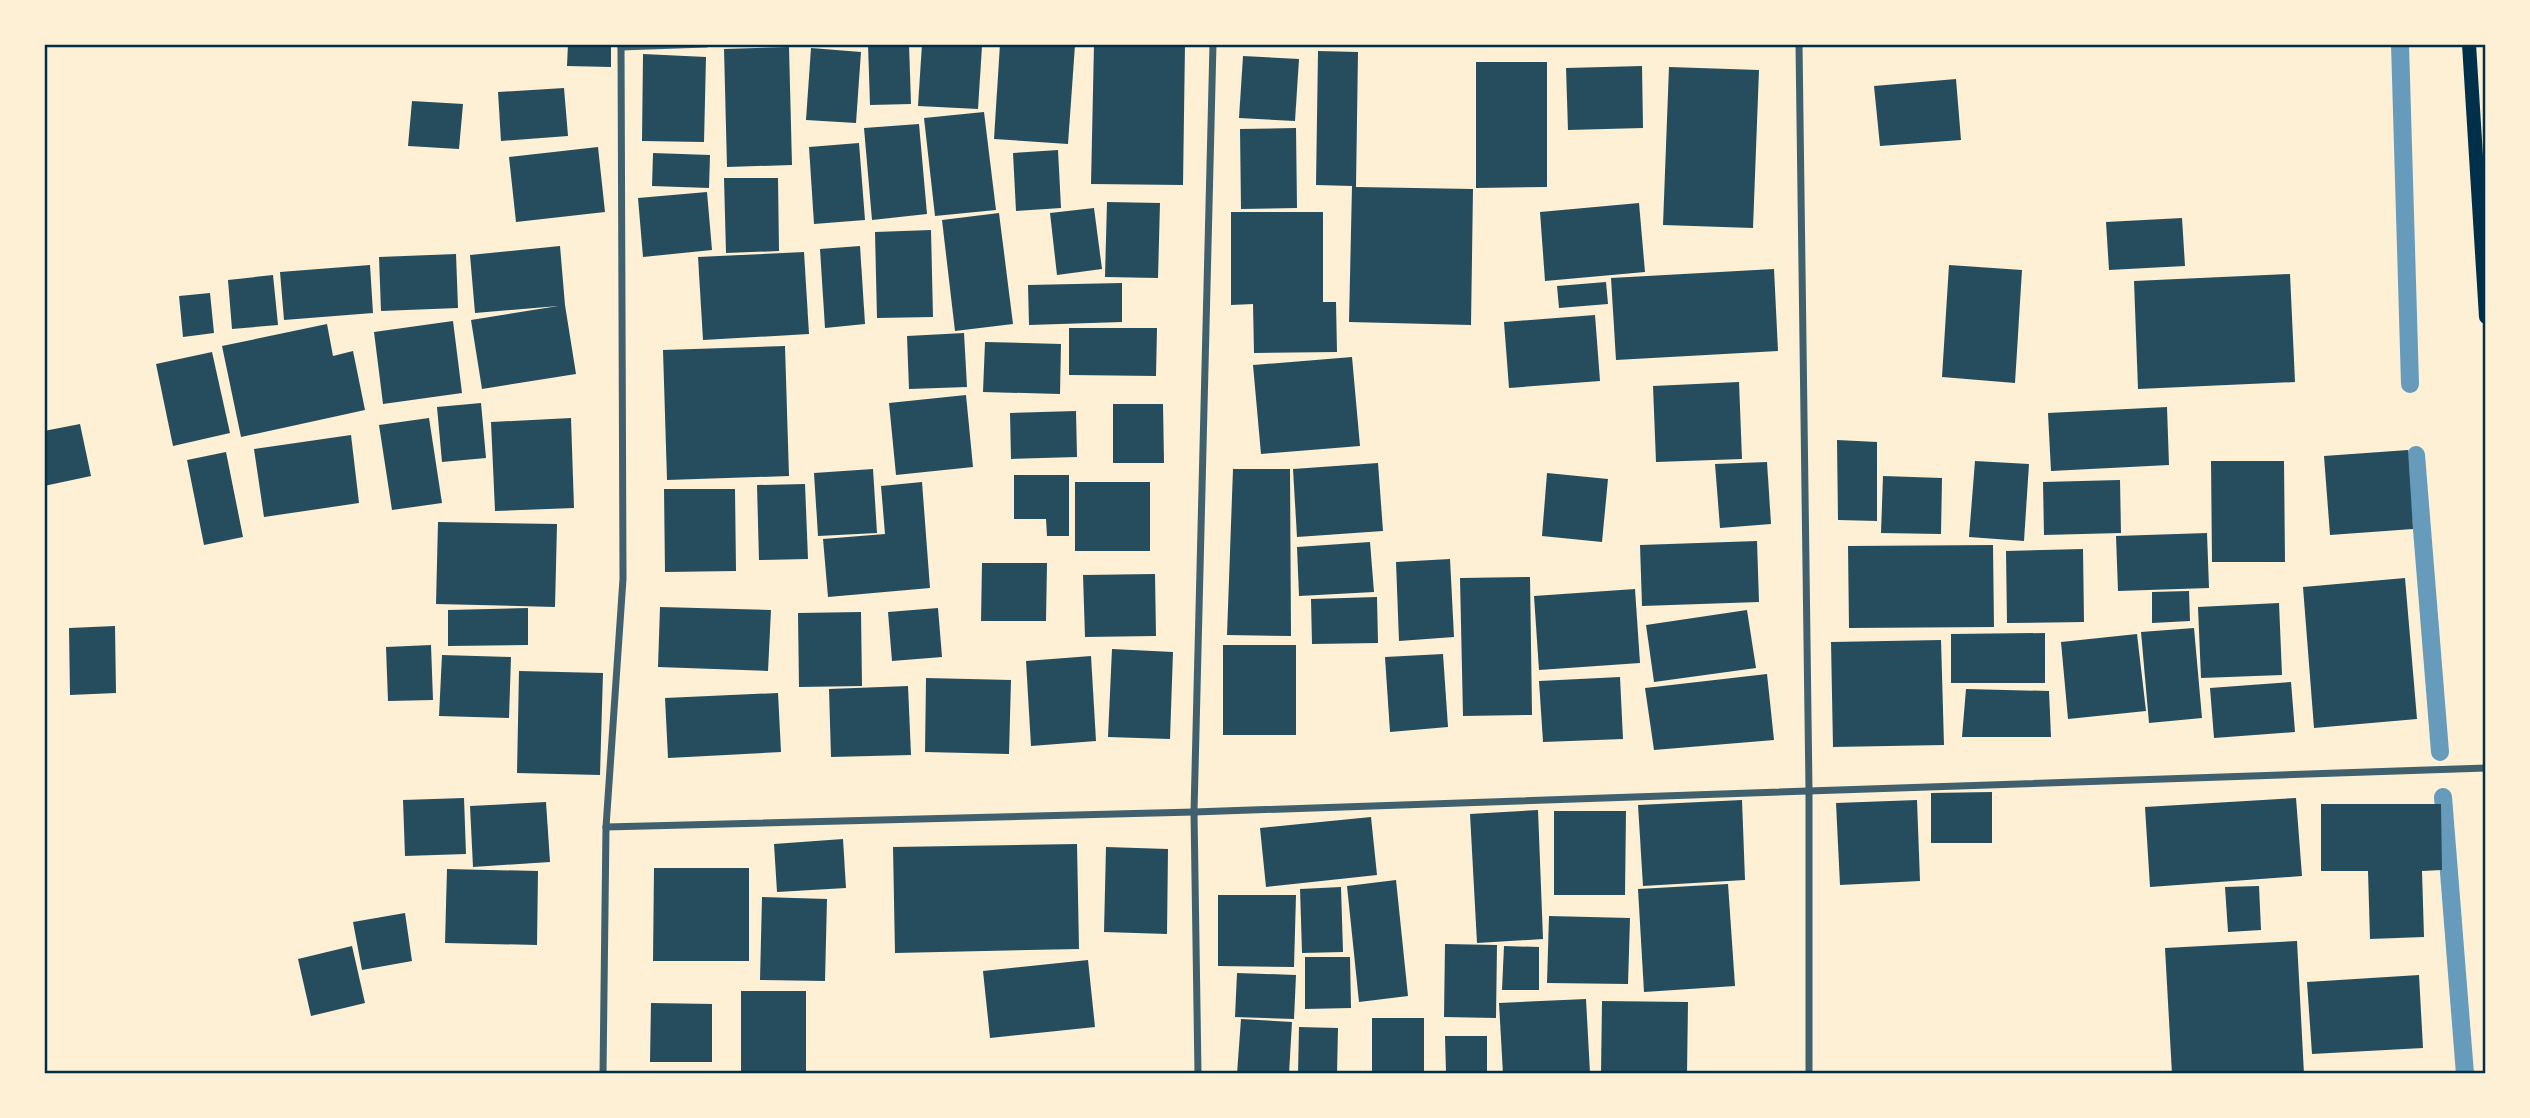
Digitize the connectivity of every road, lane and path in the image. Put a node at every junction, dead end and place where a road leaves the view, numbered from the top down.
1 (706, 44) edge
2 (1213, 44) edge
3 (1799, 44) edge
4 (2469, 44) edge
5 (621, 46) edge
6 (2486, 317) edge
7 (2486, 768) edge
8 (1809, 790) junction
9 (1194, 813) junction
10 (606, 827) junction
11 (603, 1074) edge
12 (1198, 1074) edge
13 (1810, 1074) edge

1 - 5 street
2 - 9 street
3 - 8 street
4 - 6 main road
5 - 10 street
7 - 8 street
8 - 9 street
8 - 13 street
9 - 10 street
9 - 12 street
10 - 11 street

